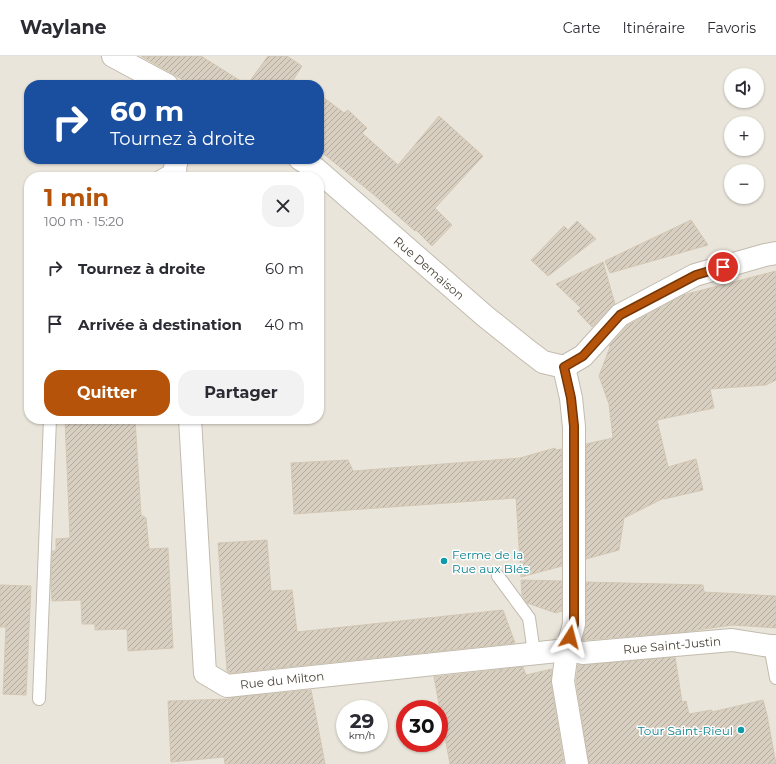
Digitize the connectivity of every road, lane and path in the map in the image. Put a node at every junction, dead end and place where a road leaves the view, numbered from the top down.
1 (113, 56) edge
2 (158, 80) edge
3 (308, 164) edge
4 (319, 172) edge
5 (324, 176) edge
6 (776, 253) edge
7 (564, 367) junction
8 (50, 424) edge
9 (190, 424) edge
10 (498, 576) dead end
11 (773, 646) edge
12 (567, 650) junction
13 (534, 653) junction
14 (776, 678) edge
15 (39, 699) dead end
16 (577, 764) edge

1 - 2 street
3 - 4 street, Rue Demaison
5 - 7 street, Rue Demaison
6 - 7 street
7 - 12 street
8 - 15 lane
9 - 13 street, Rue du Milton
10 - 13 lane
11 - 12 street, Rue Saint-Justin
11 - 14 lane
12 - 13 street, Rue du Milton
12 - 16 street

